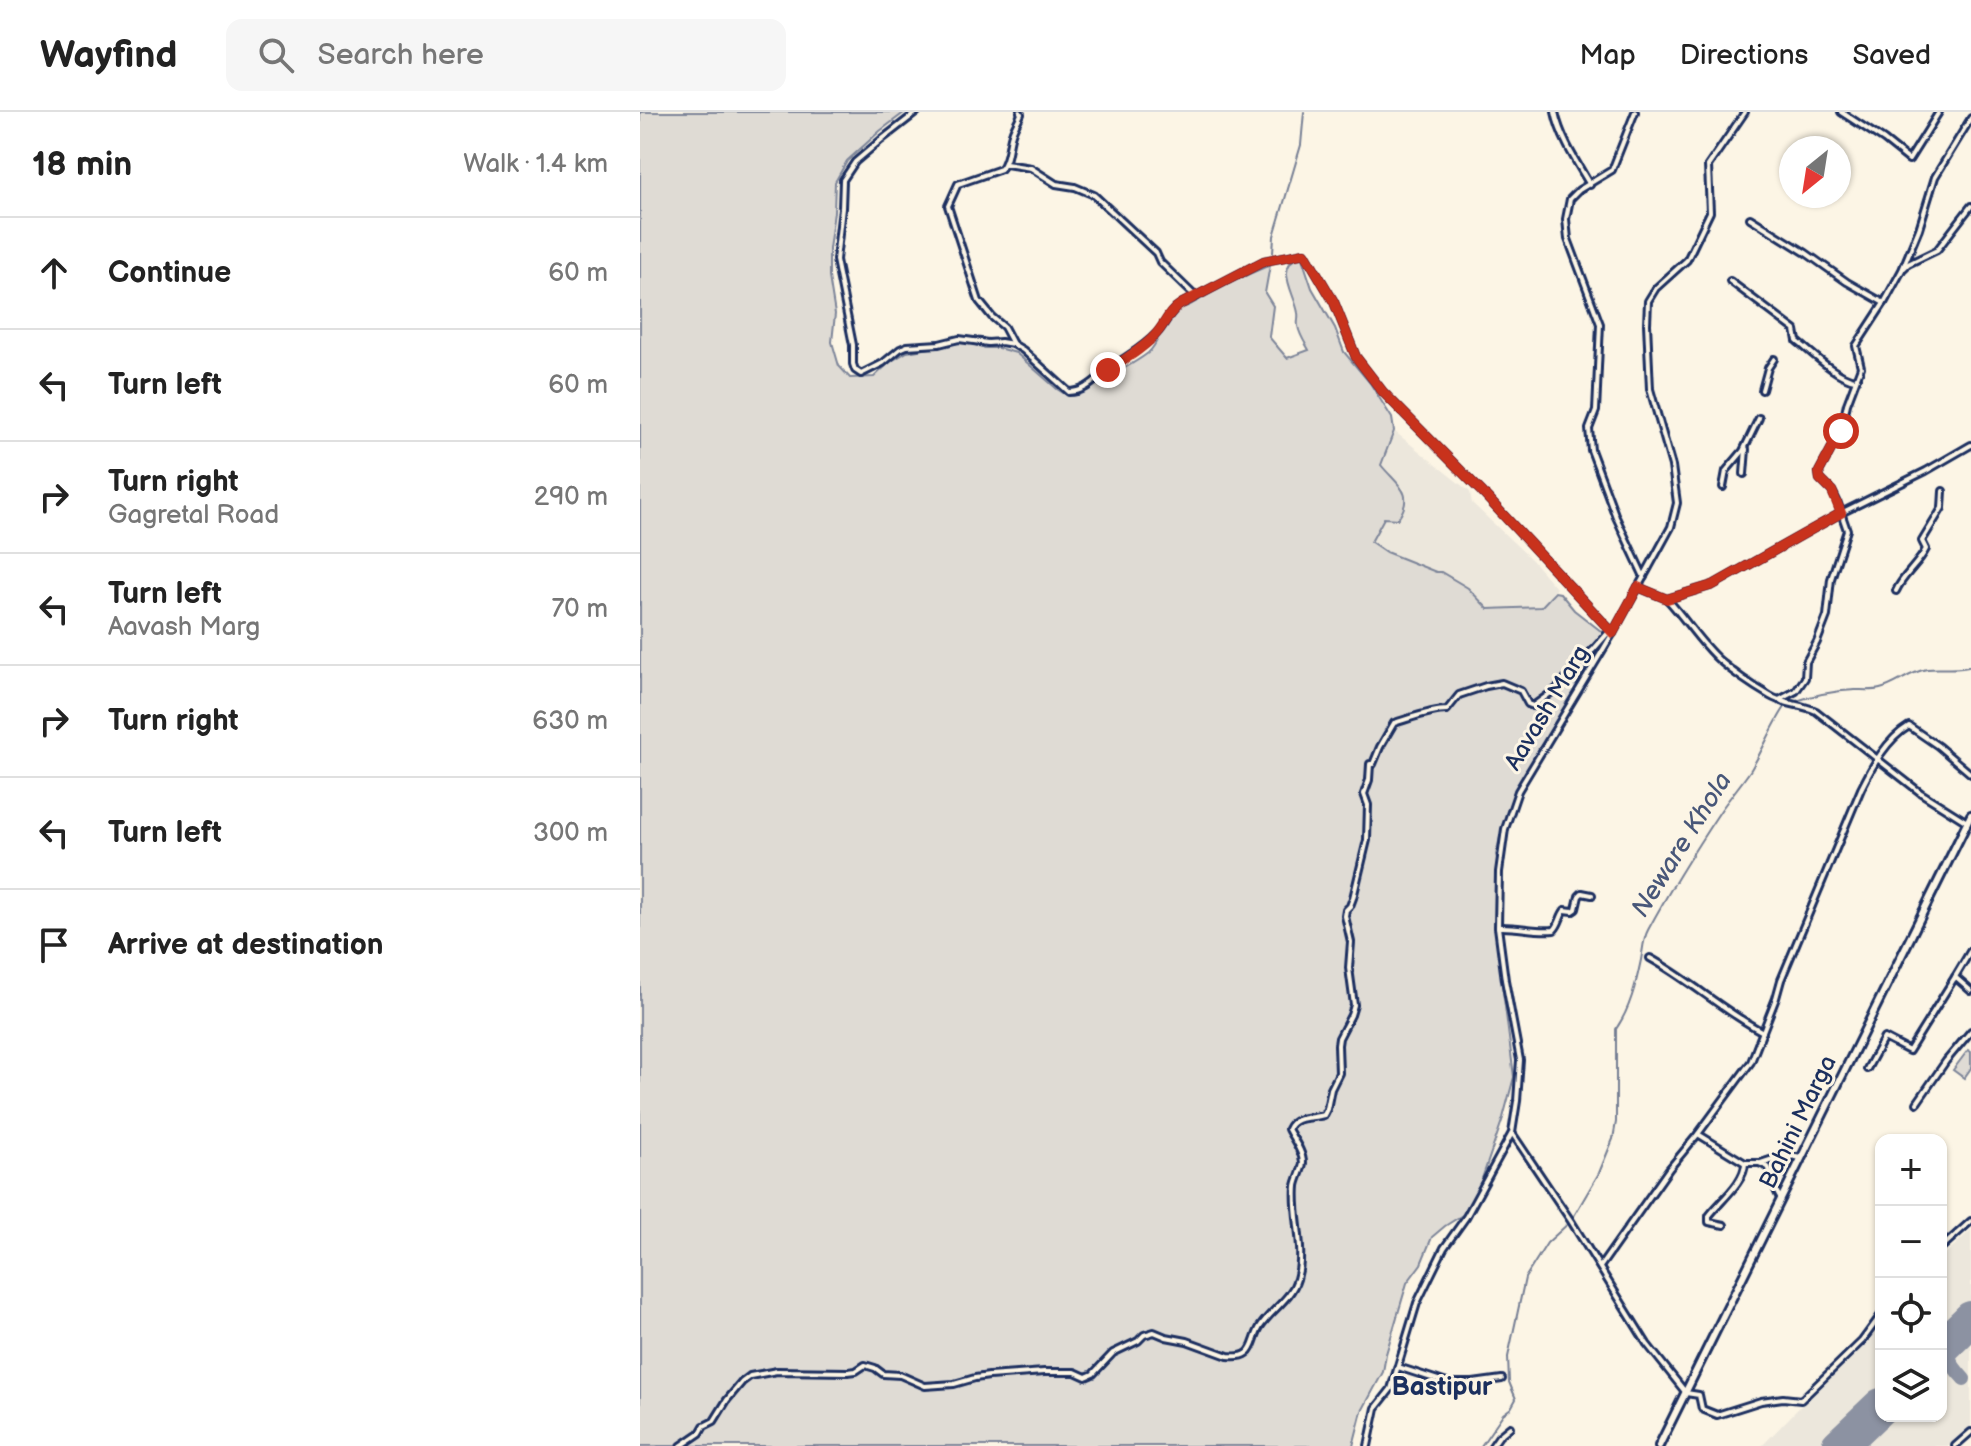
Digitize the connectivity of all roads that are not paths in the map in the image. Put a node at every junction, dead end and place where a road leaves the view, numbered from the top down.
1 (917, 112) edge
2 (1020, 112) edge
3 (1555, 112) edge
4 (1635, 112) edge
5 (1745, 112) edge
6 (1841, 112) edge
7 (1939, 112) edge
8 (1971, 118) edge
9 (1006, 164) junction
10 (1590, 185) junction
11 (1971, 206) edge
12 (1750, 218) dead end
13 (1902, 270) junction
14 (1730, 281) dead end
15 (1196, 297) junction
16 (1884, 303) junction
17 (1013, 344) junction
18 (1774, 359) dead end
19 (1855, 380) junction
20 (1762, 390) dead end
21 (1759, 418) dead end
22 (1747, 445) junction
23 (1971, 445) edge
24 (1744, 474) dead end
25 (1723, 487) dead end
26 (1943, 491) dead end
27 (1841, 513) junction
28 (1644, 577) junction
29 (1638, 587) junction
30 (1896, 591) dead end
31 (1667, 599) junction
32 (1613, 633) junction
33 (1779, 700) junction
34 (1877, 760) junction
35 (1971, 774) edge
36 (1971, 815) edge
37 (1967, 822) junction
38 (1592, 895) dead end
39 (1498, 927) junction
40 (1971, 950) edge
41 (1650, 958) dead end
42 (1955, 977) junction
43 (1971, 991) edge
44 (1971, 1031) edge
45 (1763, 1032) junction
46 (1867, 1069) dead end
47 (1917, 1103) dead end
48 (1512, 1133) junction
49 (1698, 1134) junction
50 (1801, 1158) junction
51 (1745, 1163) junction
52 (1759, 1163) junction
53 (1781, 1199) junction
54 (1971, 1221) edge
55 (1724, 1225) dead end
56 (1947, 1243) edge
57 (1600, 1267) junction
58 (1875, 1323) edge
59 (1398, 1367) junction
60 (1502, 1379) dead end
61 (1686, 1393) junction
62 (1510, 1427) dead end
63 (1971, 1432) edge
64 (681, 1446) edge
65 (1368, 1446) edge
66 (1492, 1446) edge
67 (1659, 1446) edge
68 (1955, 1446) edge

1 - 17 street
2 - 9 street
3 - 10 street
4 - 10 street
5 - 28 street, Aavash Marg
6 - 7 street
8 - 13 street
9 - 15 street
9 - 17 street
10 - 28 street
11 - 13 street
12 - 16 street
13 - 16 street
14 - 19 street
15 - 17 street
15 - 32 street
16 - 19 street
18 - 20 street
19 - 27 street
21 - 22 street
22 - 24 street
22 - 25 street
23 - 27 street
26 - 30 street
27 - 31 street
27 - 33 street
28 - 29 street, Aavash Marg
29 - 31 street
29 - 32 street, Aavash Marg
31 - 33 street
32 - 39 street, Aavash Marg
32 - 64 street
33 - 34 street
34 - 35 street
34 - 37 street
34 - 45 street
36 - 37 street, Bahini Marga
37 - 50 street, Bahini Marga
38 - 39 street
39 - 48 street, Aavash Marg
40 - 42 street
41 - 45 street
42 - 43 street
42 - 46 street
44 - 47 street
45 - 49 street
48 - 57 street
48 - 59 street
49 - 51 street
49 - 57 street
50 - 52 street
50 - 53 street, Bahini Marga
51 - 52 street
51 - 55 street
52 - 53 street
53 - 61 street, Bahini Marga
54 - 56 street
57 - 61 street
58 - 61 street
59 - 60 street
59 - 65 street
61 - 67 street, Bahini Marga
62 - 66 street
63 - 68 street

